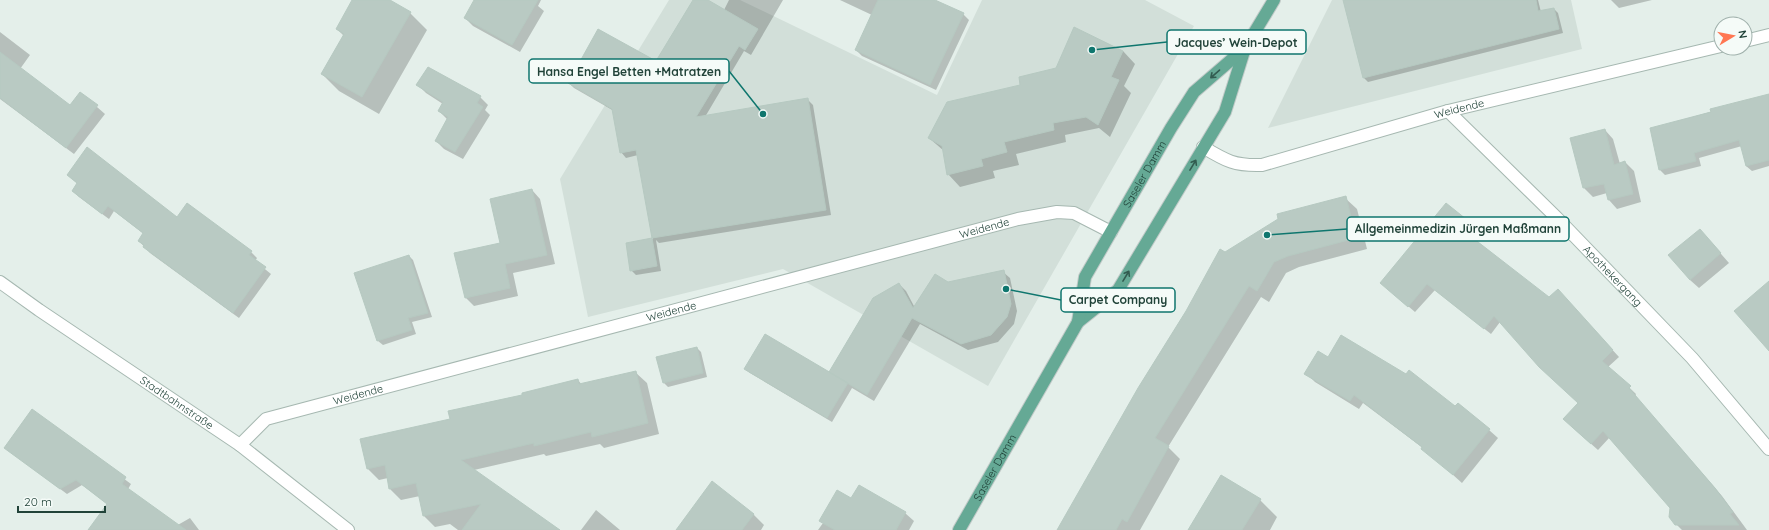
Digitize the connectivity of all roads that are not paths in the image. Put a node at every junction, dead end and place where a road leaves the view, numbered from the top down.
1 (1274, 0) edge
2 (1769, 35) edge
3 (1753, 39) edge
4 (1245, 48) junction
5 (1713, 48) edge
6 (1448, 111) junction
7 (1203, 147) junction
8 (1110, 232) junction
9 (0, 282) edge
10 (1078, 322) junction
11 (240, 445) junction
12 (1769, 449) edge
13 (348, 530) edge
14 (959, 530) edge

1 - 4 main road, Saseler Damm
2 - 3 street
4 - 7 main road, Saseler Damm
4 -> 8 main road, Saseler Damm
5 - 6 street, Weidende
6 - 7 street, Weidende
6 - 12 street, Apothekergang
10 -> 7 main road, Saseler Damm
8 - 10 main road, Saseler Damm
8 - 11 street, Weidende
9 - 11 street, Stadtbahnstraße
10 - 14 main road, Saseler Damm
11 - 13 street, Stadtbahnstraße

